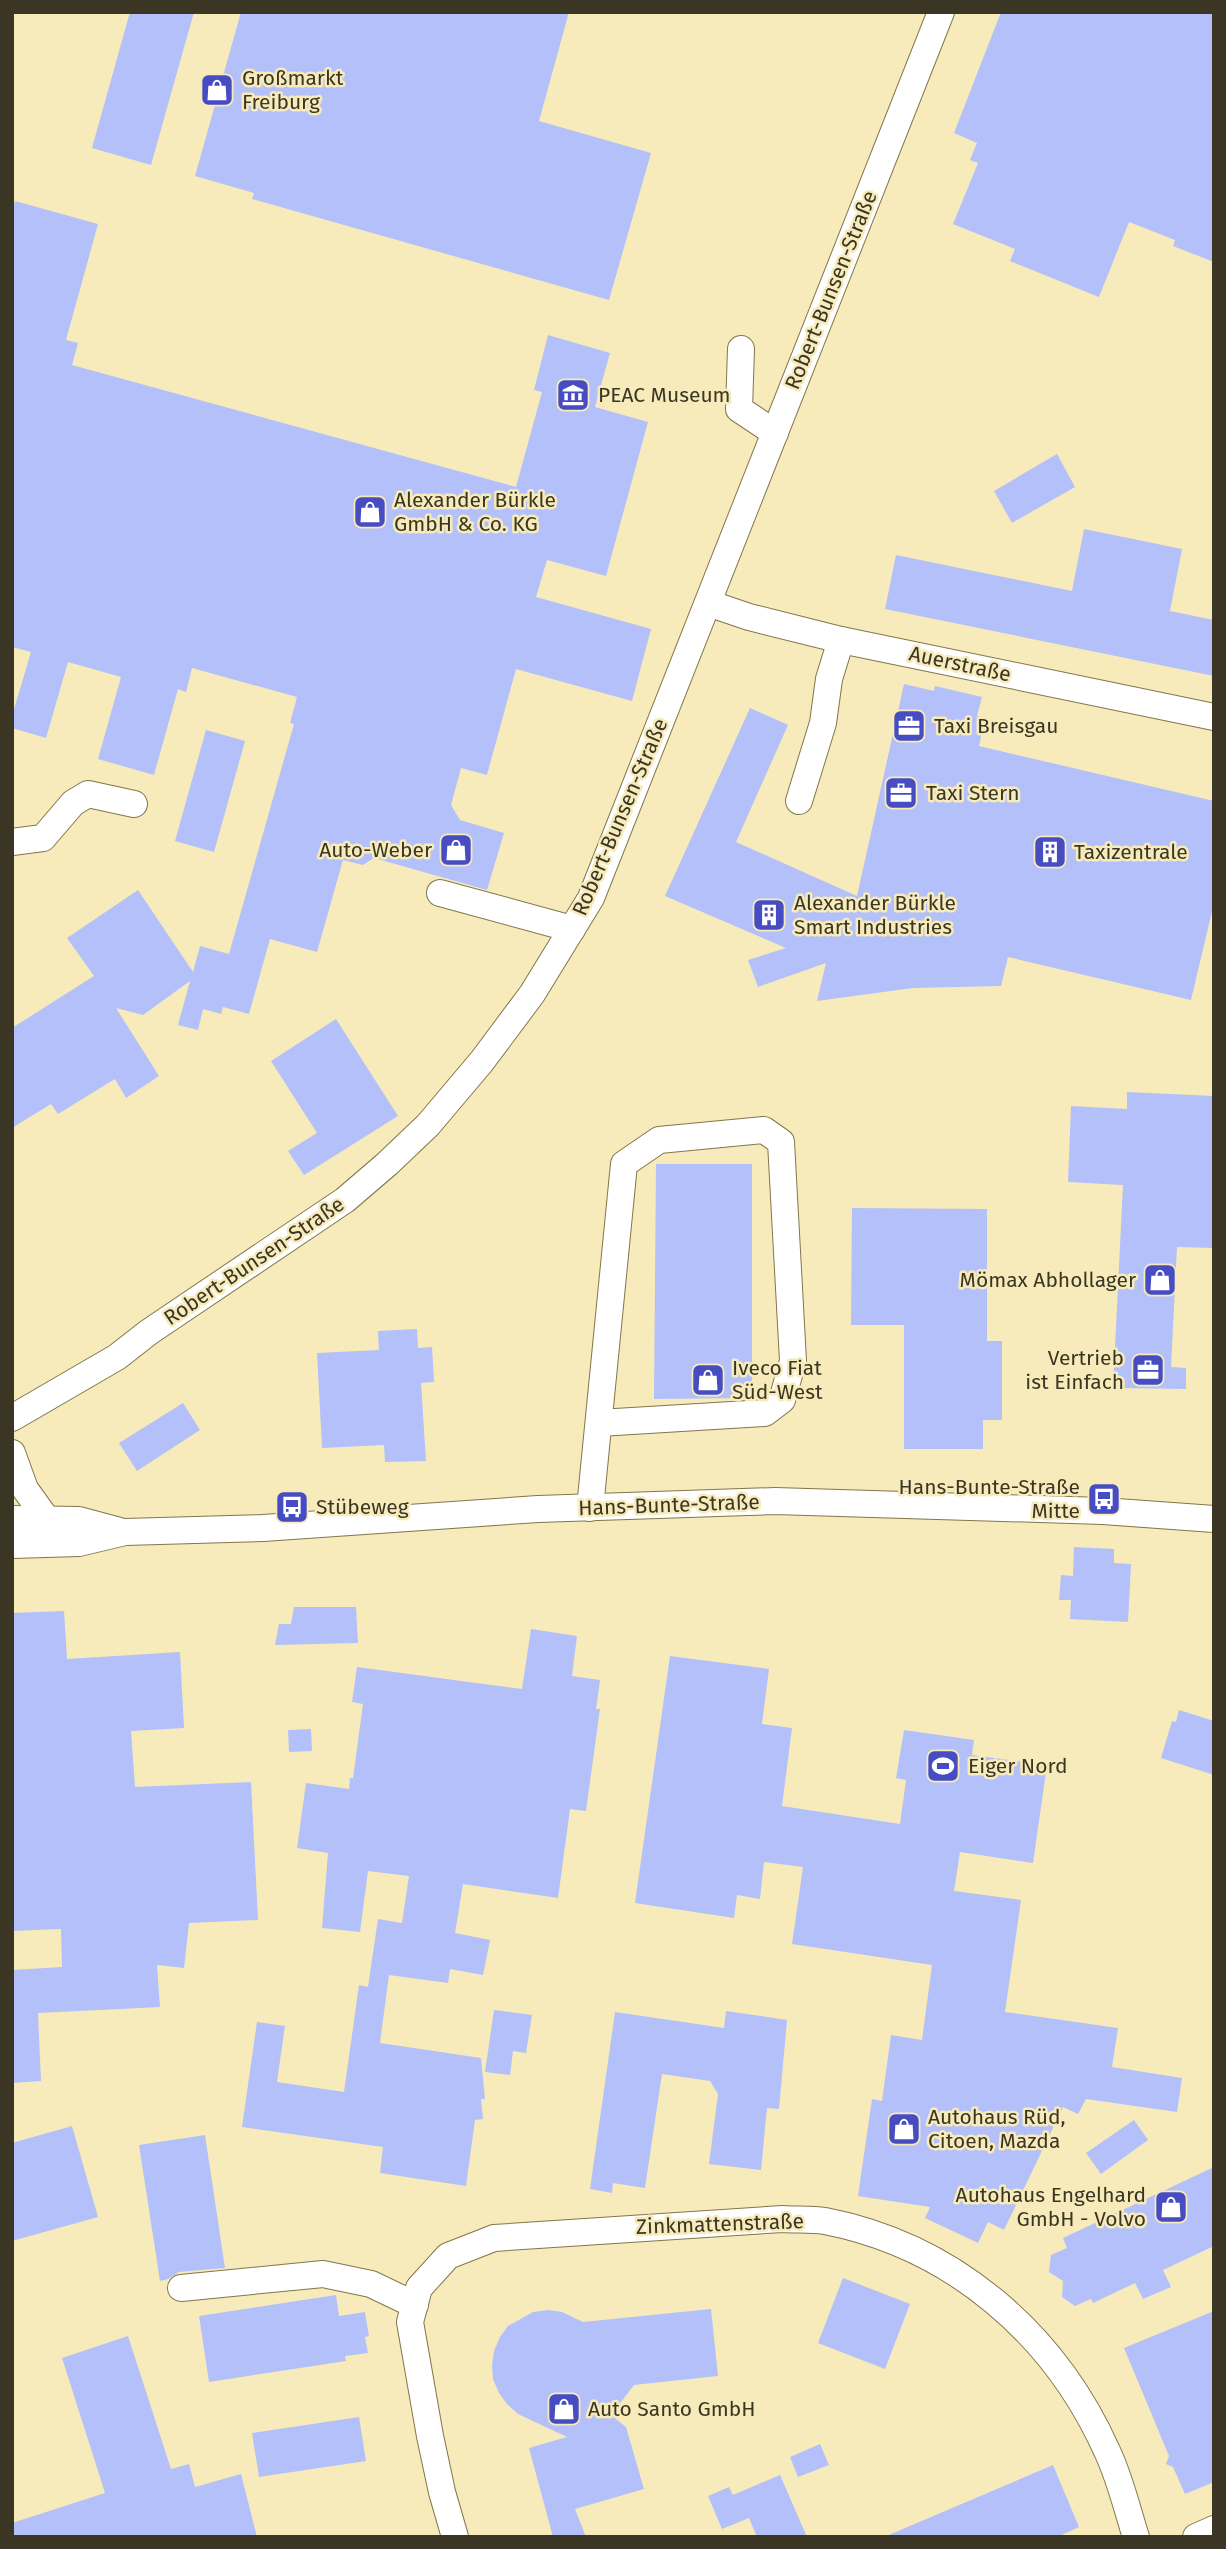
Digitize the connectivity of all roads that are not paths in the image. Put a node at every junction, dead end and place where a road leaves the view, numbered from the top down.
1 (940, 12) edge
2 (741, 349) dead end
3 (775, 433) junction
4 (708, 603) junction
5 (841, 640) junction
6 (1214, 717) edge
7 (799, 801) dead end
8 (134, 804) dead end
9 (12, 842) edge
10 (440, 893) dead end
11 (572, 929) junction
12 (15, 1420) edge
13 (598, 1423) junction
14 (12, 1452) edge
15 (590, 1508) junction
16 (12, 1519) edge
17 (1214, 1519) edge
18 (48, 1521) junction
19 (125, 1532) junction
20 (12, 1545) edge
21 (181, 2288) dead end
22 (415, 2305) junction
23 (1214, 2529) edge
24 (455, 2537) edge
25 (1136, 2537) edge
26 (1196, 2537) edge

1 - 3 street, Robert-Bunsen-Straße
2 - 3 street
3 - 4 street, Robert-Bunsen-Straße
4 - 5 street, Auerstraße
4 - 11 street, Robert-Bunsen-Straße
5 - 6 street, Auerstraße
5 - 7 street
8 - 9 street
10 - 11 street
11 - 12 street, Robert-Bunsen-Straße
13 - 13 street
13 - 15 street
14 - 18 street
15 - 17 street, Hans-Bunte-Straße
15 - 19 street, Hans-Bunte-Straße
16 - 18 street, Hans-Bunte-Straße
18 - 19 street, Hans-Bunte-Straße
19 - 20 street, Hans-Bunte-Straße
21 - 22 street
22 - 24 street, Zinkmattenstraße
22 - 25 street, Zinkmattenstraße
23 - 26 street

